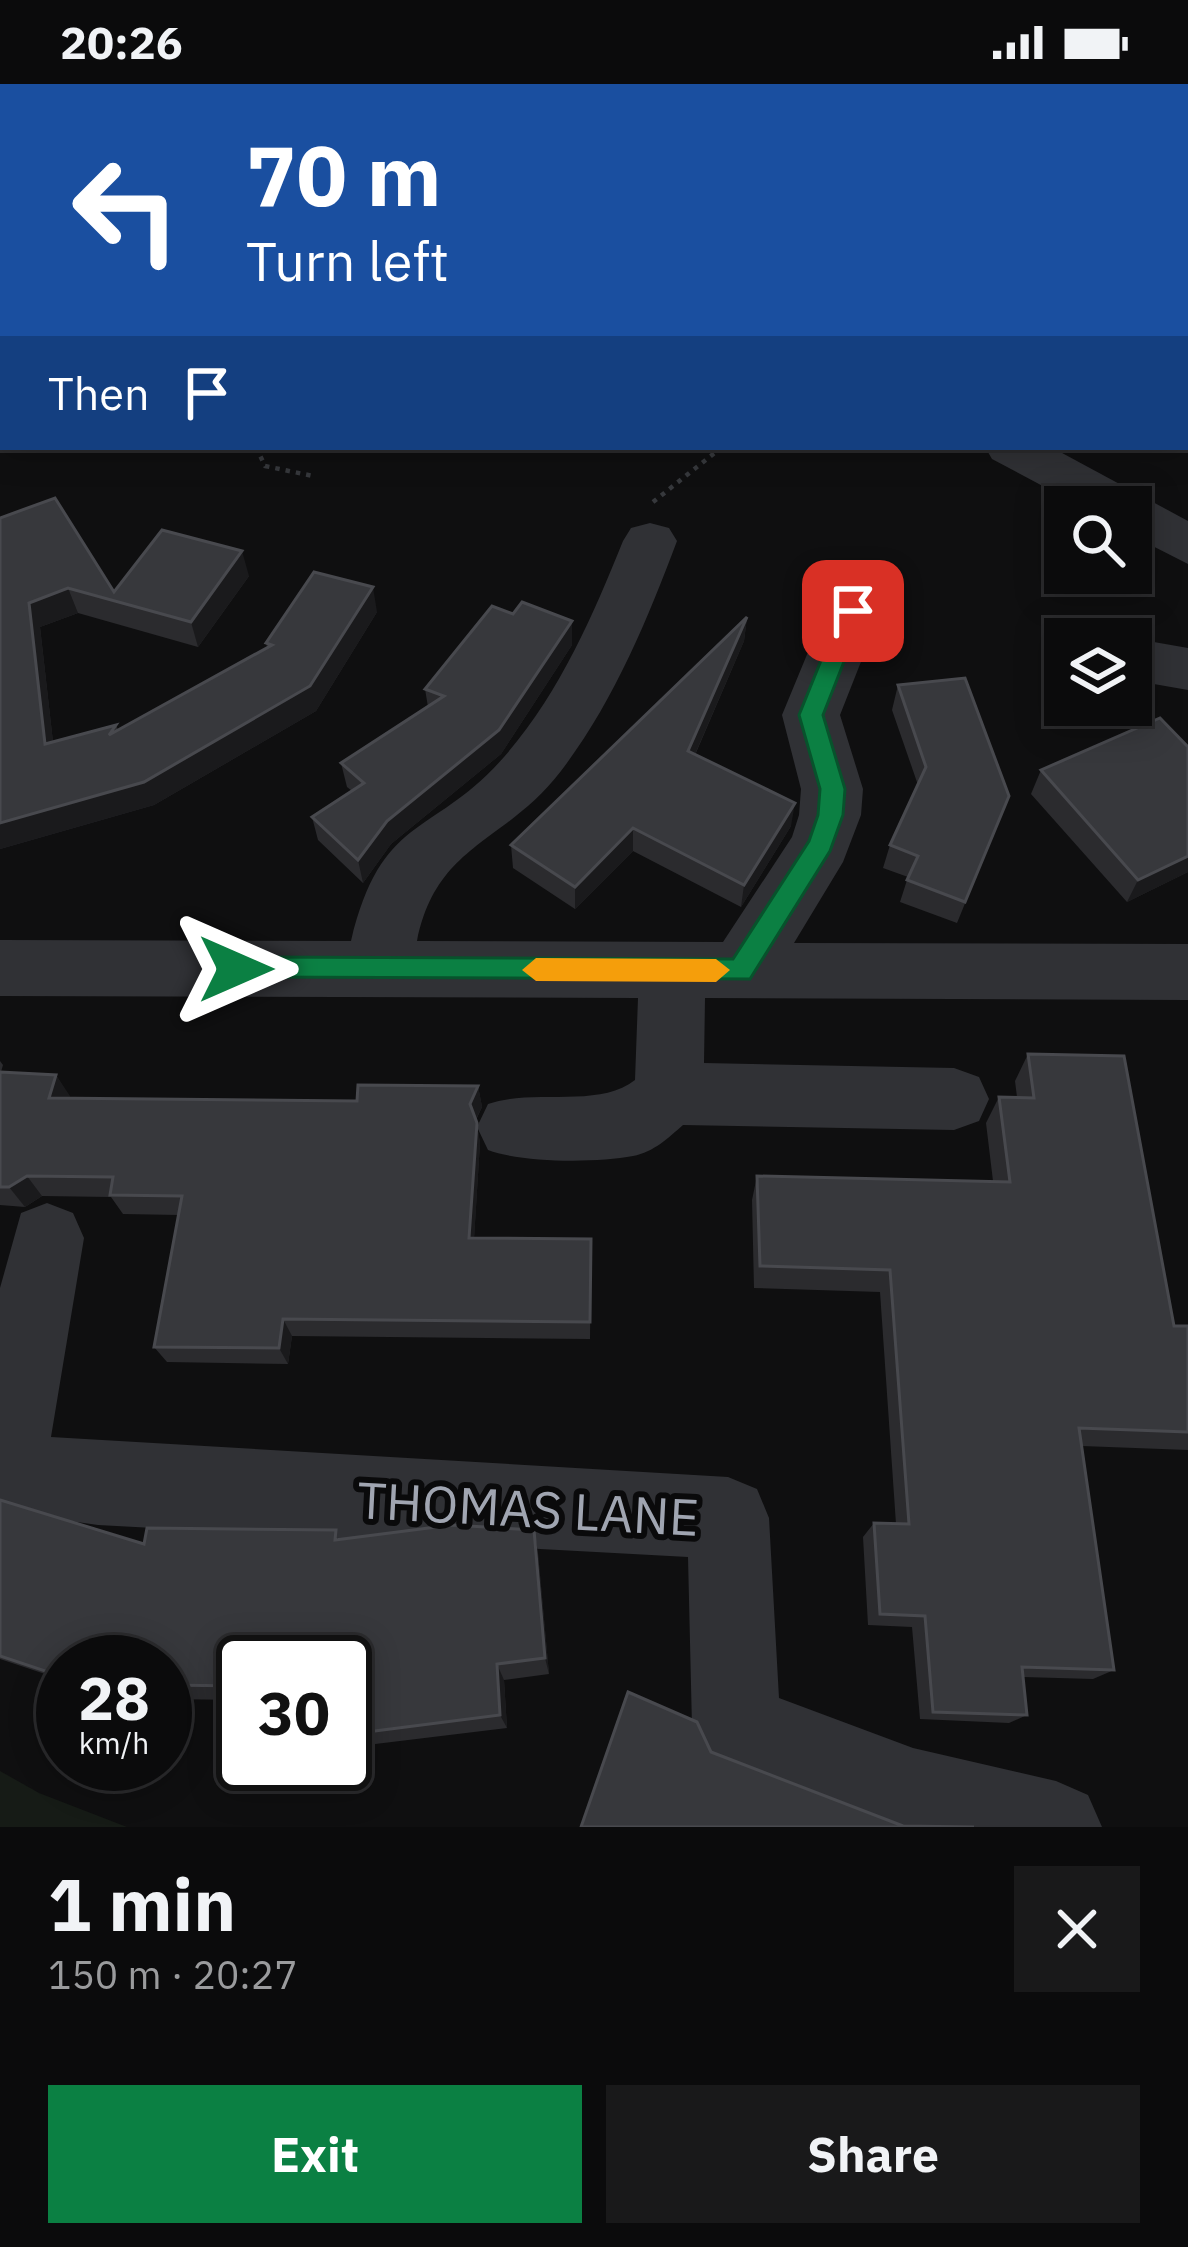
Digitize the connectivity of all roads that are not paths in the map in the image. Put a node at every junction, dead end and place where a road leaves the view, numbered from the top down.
1 (1016, 450) edge
2 (1108, 450) edge
3 (1085, 486) edge
4 (1120, 486) edge
5 (1152, 524) edge
6 (650, 541) road end
7 (1188, 546) edge
8 (853, 611) dead end
9 (1152, 663) edge
10 (1188, 669) edge
11 (0, 968) edge
12 (377, 969) junction
13 (672, 970) junction
14 (741, 970) junction
15 (1188, 972) edge
16 (669, 1094) junction
17 (954, 1100) dead end
18 (513, 1126) dead end
19 (46, 1238) dead end
20 (2, 1470) edge
21 (1056, 1827) edge

1 - 3 street
2 - 4 street
5 - 7 street
6 - 12 street
8 - 14 street
9 - 10 street
11 - 12 street
12 - 13 street
13 - 14 street
13 - 16 street
14 - 15 street
16 - 17 street
16 - 18 street
19 - 20 street
20 - 21 street, THOMAS LANE

